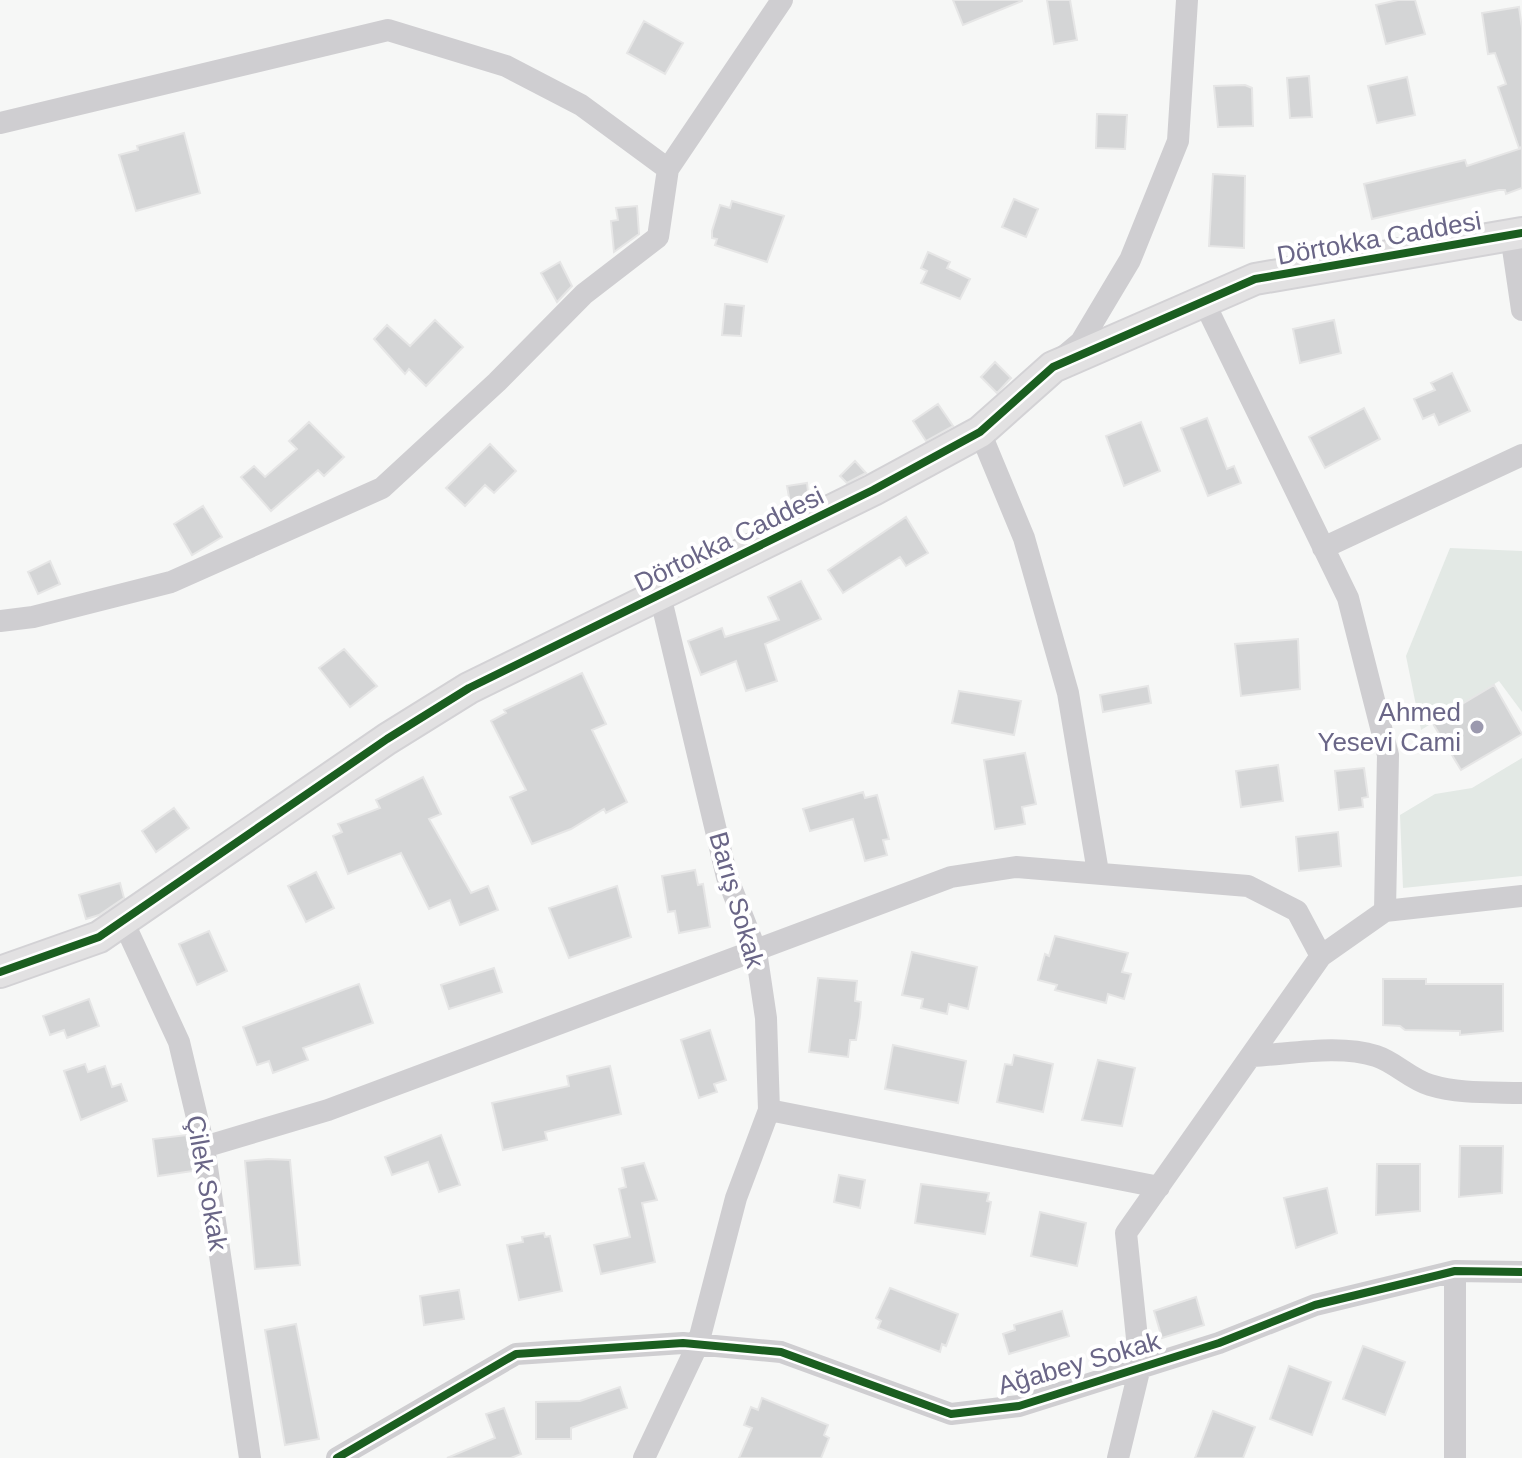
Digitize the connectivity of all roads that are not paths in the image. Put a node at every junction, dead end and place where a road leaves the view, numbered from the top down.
1 (782, 0) edge
2 (1187, 0) edge
3 (0, 123) edge
4 (668, 169) junction
5 (1518, 233) edge
6 (1204, 302) junction
7 (1522, 310) edge
8 (1053, 367) junction
9 (980, 432) junction
10 (1522, 455) edge
11 (1323, 548) junction
12 (660, 595) junction
13 (0, 621) edge
14 (1098, 872) junction
15 (1522, 896) edge
16 (1385, 911) junction
17 (123, 921) junction
18 (756, 951) junction
19 (1321, 956) junction
20 (0, 972) edge
21 (1253, 1056) junction
22 (1522, 1093) edge
23 (769, 1110) junction
24 (204, 1147) junction
25 (1159, 1187) junction
26 (1455, 1271) junction
27 (1522, 1272) edge
28 (698, 1344) junction
29 (1140, 1367) junction
30 (250, 1458) edge
31 (337, 1458) edge
32 (644, 1458) edge
33 (1118, 1458) edge
34 (1455, 1458) edge

1 - 4 street
2 - 8 street
3 - 4 street
4 - 13 street
5 - 6 street, Dörtokka Caddesi
5 - 7 street
6 - 8 street, Dörtokka Caddesi
6 - 11 street
8 - 9 street, Dörtokka Caddesi
9 - 12 street, Dörtokka Caddesi
9 - 14 street
10 - 11 street
11 - 16 street
12 - 17 street, Dörtokka Caddesi
12 - 18 street, Barış Sokak
14 - 18 street
14 - 19 street
15 - 16 street
16 - 19 street
17 - 20 street, Dörtokka Caddesi
17 - 24 street, Çilek Sokak
18 - 23 street, Barış Sokak
18 - 24 street
19 - 21 street
21 - 22 street
21 - 25 street
23 - 25 street
23 - 28 street, Barış Sokak
24 - 30 street, Çilek Sokak
25 - 29 street
26 - 27 street, Ağabey Sokak
26 - 29 street, Ağabey Sokak
26 - 34 street
28 - 29 street, Ağabey Sokak
28 - 31 street, Ağabey Sokak
28 - 32 street, Barış Sokak
29 - 33 street

